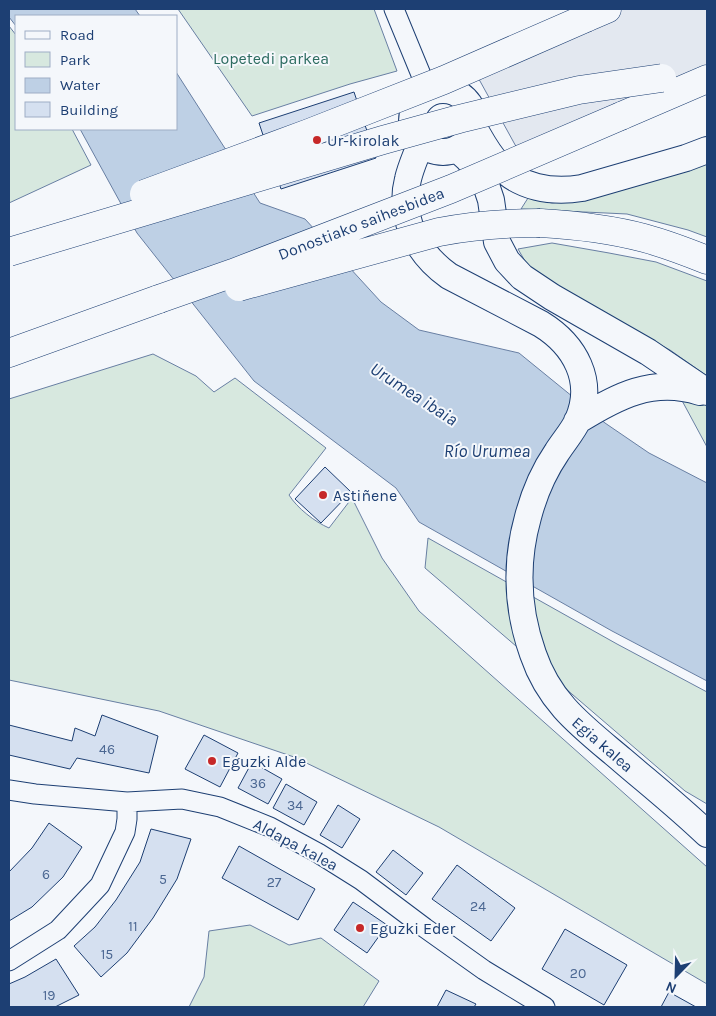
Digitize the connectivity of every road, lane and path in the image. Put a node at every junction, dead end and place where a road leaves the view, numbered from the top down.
1 (394, 9) edge
2 (607, 9) edge
3 (707, 75) edge
4 (707, 79) edge
5 (429, 94) junction
6 (474, 128) junction
7 (421, 142) junction
8 (457, 149) junction
9 (707, 150) edge
10 (9, 240) edge
11 (9, 252) edge
12 (707, 260) edge
13 (159, 299) junction
14 (9, 353) edge
15 (707, 393) edge
16 (577, 421) junction
17 (9, 790) edge
18 (127, 802) junction
19 (707, 834) edge
20 (9, 960) edge
21 (545, 1007) edge

1 - 5 street
2 - 10 highway, bridge
3 - 11 highway, bridge
4 - 13 highway, Donostiako saihesbidea, bridge
5 - 6 street
5 - 7 street
6 - 8 street
6 - 9 street
7 - 8 street
7 - 16 street
8 - 15 street
12 - 13 highway, bridge
13 - 14 highway, Donostiako saihesbidea
15 - 16 street
16 - 19 street, Egia kalea
17 - 18 street, Aldapa kalea
18 - 20 street
18 - 21 street, Aldapa kalea

